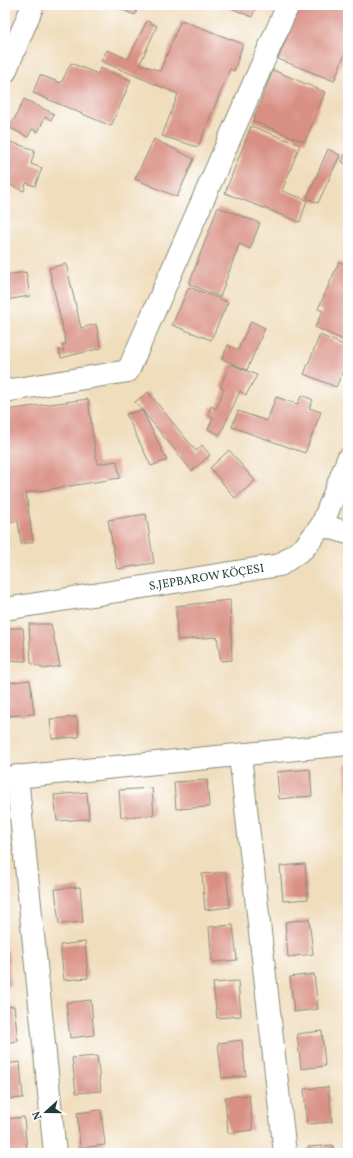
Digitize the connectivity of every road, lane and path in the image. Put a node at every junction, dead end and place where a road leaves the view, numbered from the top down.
1 (33, 5) edge
2 (288, 5) edge
3 (5, 72) edge
4 (5, 391) edge
5 (348, 459) edge
6 (322, 525) junction
7 (348, 533) edge
8 (5, 609) edge
9 (348, 744) edge
10 (240, 755) junction
11 (11, 777) edge
12 (54, 1153) edge
13 (285, 1153) edge

1 - 3 street
2 - 4 street
5 - 6 street, S.JEPBAROW KÖÇESI
6 - 7 street
6 - 8 street, S.JEPBAROW KÖÇESI
9 - 10 street
10 - 11 street
10 - 13 street
11 - 12 street

